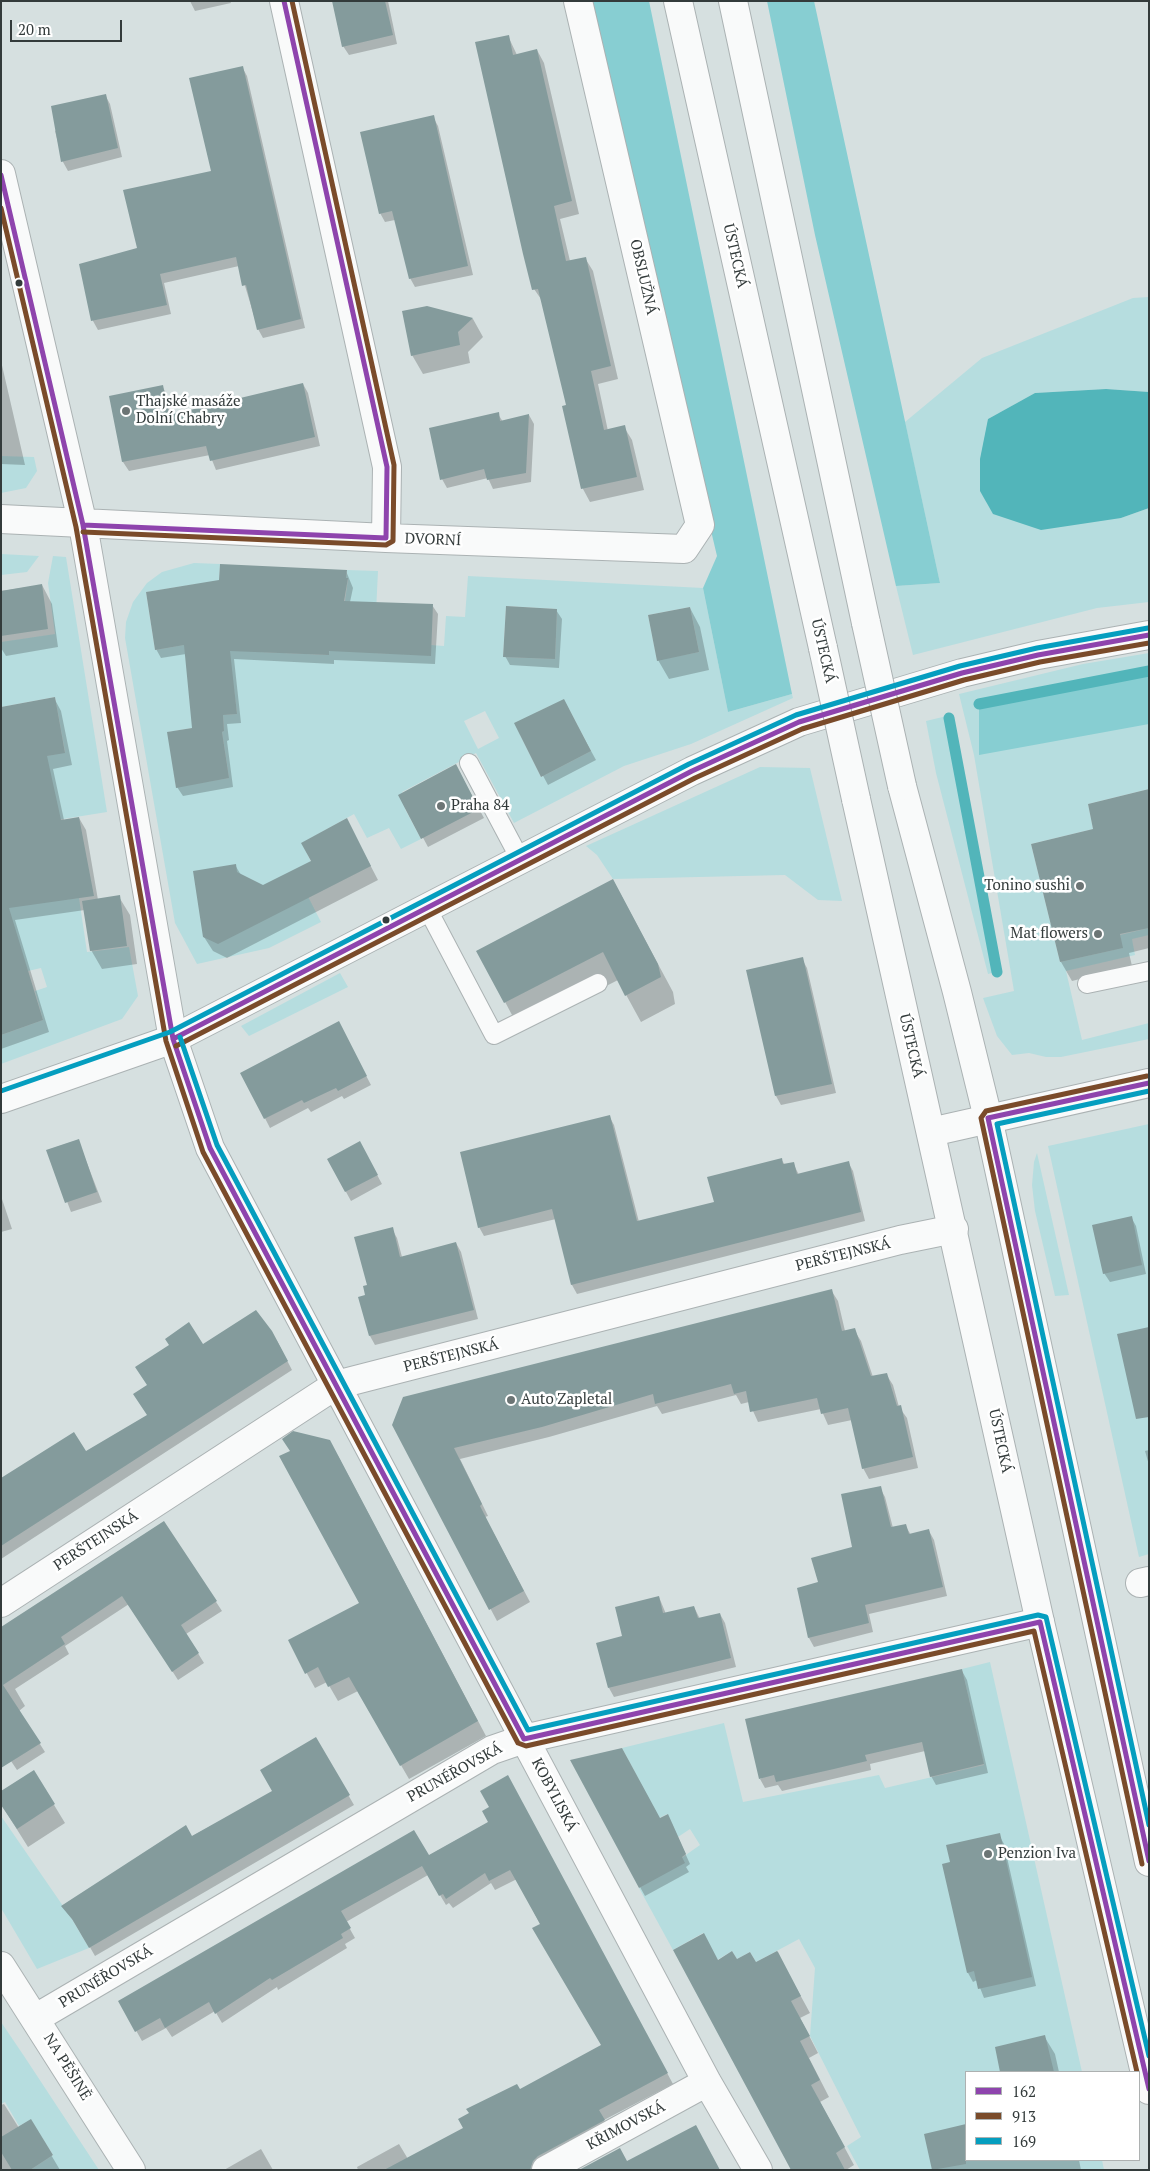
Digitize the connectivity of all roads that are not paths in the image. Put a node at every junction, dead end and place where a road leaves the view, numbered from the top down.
1 (284, 1) edge
2 (578, 1) edge
3 (678, 1) edge
4 (733, 1) edge
5 (1, 174) edge
6 (1, 519) edge
7 (83, 525) junction
8 (386, 538) junction
9 (684, 549) joint
10 (1149, 635) edge
11 (469, 763) dead end
12 (520, 860) junction
13 (427, 908) junction
14 (1149, 971) edge
15 (598, 983) dead end
16 (1087, 984) dead end
17 (174, 1039) junction
18 (1149, 1082) edge
19 (1, 1099) edge
20 (988, 1118) junction
21 (931, 1132) junction
22 (954, 1229) junction
23 (336, 1385) junction
24 (1, 1603) edge
25 (1040, 1622) junction
26 (524, 1739) junction
27 (1149, 1862) edge
28 (1, 1966) edge
29 (36, 2018) junction
30 (708, 2082) junction
31 (1149, 2090) edge
32 (131, 2170) edge
33 (546, 2170) edge
34 (758, 2170) edge

1 - 8 street
2 - 9 street, OBSLUŽNÁ
3 - 21 street, ÚSTECKÁ, bridge
4 - 20 street, bridge
5 - 7 street, KOBYLISKÁ
6 - 7 street, DVORNÍ
7 - 8 street, DVORNÍ
7 - 17 street, KOBYLISKÁ
8 - 9 street, DVORNÍ
10 - 12 street
11 - 12 lane
12 - 13 street
13 - 15 lane
13 - 17 street
14 - 16 lane
17 - 19 street
17 - 23 street, KOBYLISKÁ
18 - 20 street
20 - 21 street
20 - 27 street
21 - 22 street, ÚSTECKÁ
22 - 23 street, PERŠTEJNSKÁ
22 - 25 street, ÚSTECKÁ
23 - 24 street, PERŠTEJNSKÁ
23 - 26 street, KOBYLISKÁ
25 - 26 street, PRUNÉŘOVSKÁ
25 - 31 street, ÚSTECKÁ
26 - 29 street, PRUNÉŘOVSKÁ
26 - 30 street, KOBYLISKÁ
28 - 29 street, NA PĚŠINĚ
29 - 32 street, NA PĚŠINĚ
30 - 33 street, KŘIMOVSKÁ
30 - 34 street, KOBYLISKÁ

